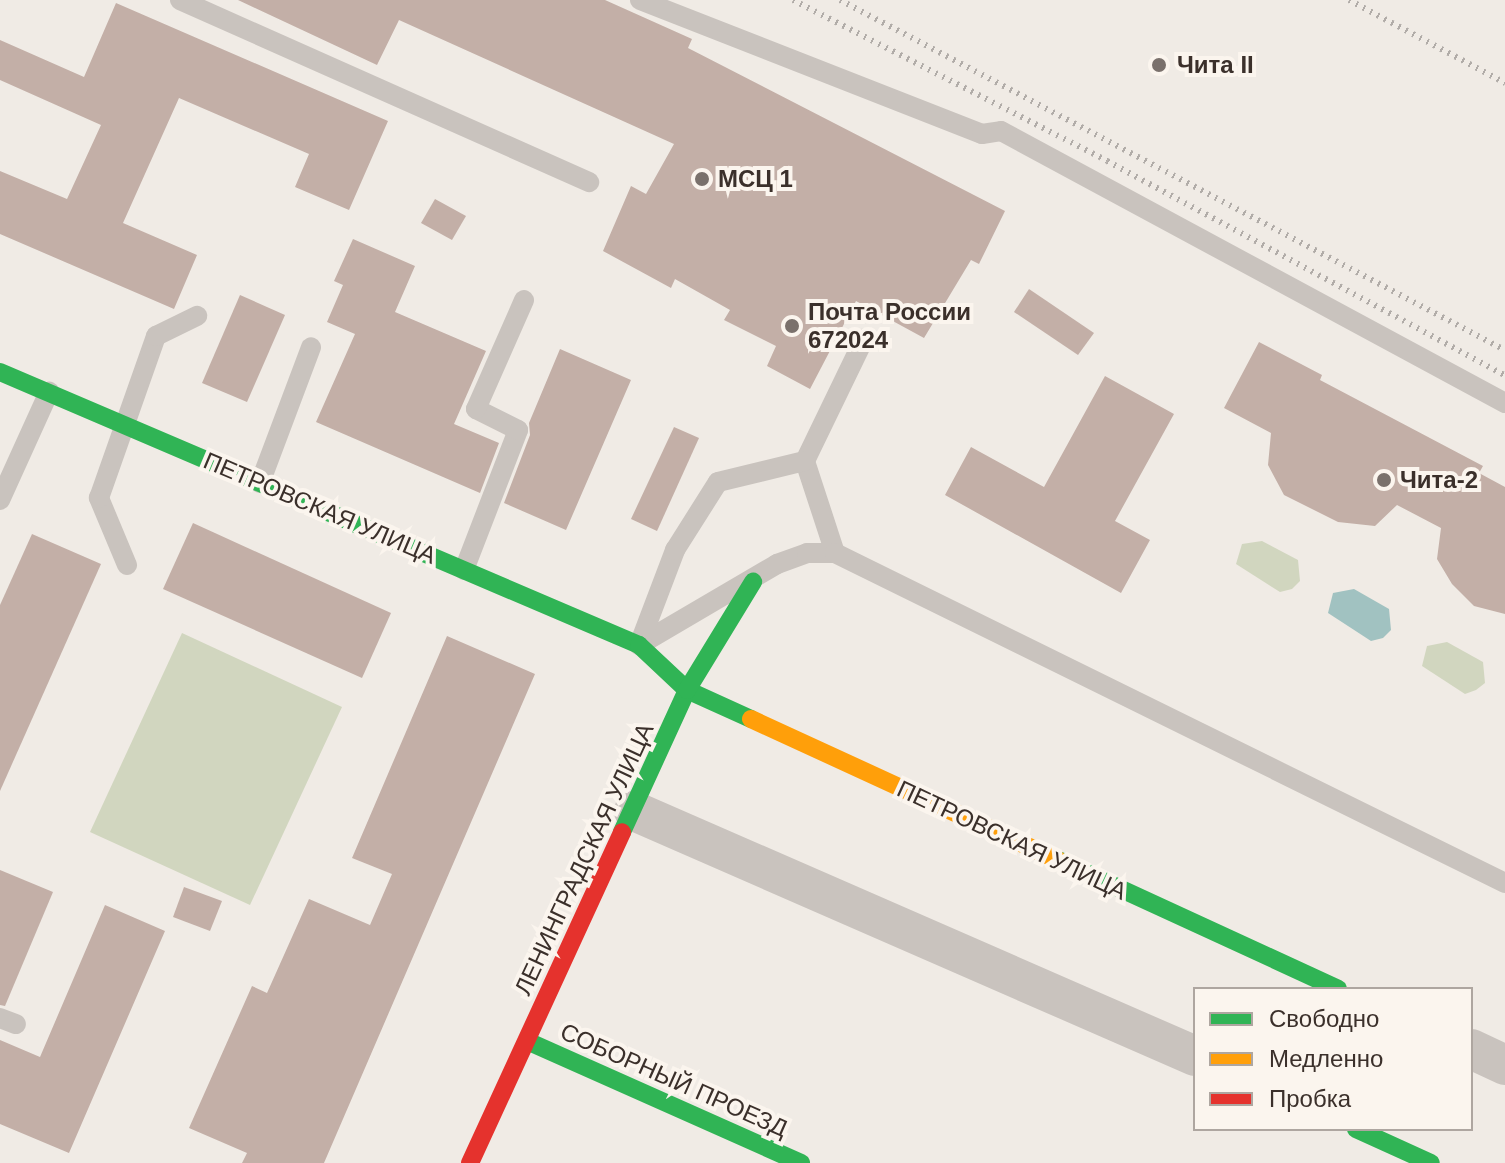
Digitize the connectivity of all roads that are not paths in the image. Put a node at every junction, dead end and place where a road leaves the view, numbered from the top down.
1 (180, 0) edge
2 (640, 0) edge
3 (589, 182) dead end
4 (524, 300) dead end
5 (197, 316) dead end
6 (864, 339) dead end
7 (311, 347) dead end
8 (0, 372) edge
9 (49, 392) junction
10 (1505, 403) edge
11 (127, 426) junction
12 (805, 461) junction
13 (260, 483) junction
14 (0, 500) edge
15 (835, 553) junction
16 (127, 565) dead end
17 (464, 570) junction
18 (753, 582) junction
19 (639, 645) junction
20 (687, 690) junction
21 (634, 811) junction
22 (1505, 883) edge
23 (1334, 987) edge
24 (527, 1041) junction
25 (1473, 1050) edge
26 (1193, 1055) edge
27 (1505, 1065) edge
28 (1360, 1131) edge
29 (470, 1163) edge
30 (801, 1163) edge
31 (1431, 1163) edge

1 - 3 lane
2 - 10 lane
4 - 17 lane
5 - 11 lane
6 - 12 lane
7 - 13 lane
8 - 9 street, ПЕТРОВСКАЯ УЛИЦА
9 - 11 street, ПЕТРОВСКАЯ УЛИЦА
9 - 14 lane
11 - 13 street, ПЕТРОВСКАЯ УЛИЦА
11 - 16 lane
12 - 15 lane
12 - 19 lane
13 - 17 street, ПЕТРОВСКАЯ УЛИЦА
15 - 18 lane
15 - 22 lane
17 - 19 street, ПЕТРОВСКАЯ УЛИЦА
18 - 19 lane
18 - 20 street, ЛЕНИНГРАДСКАЯ УЛИЦА
19 - 20 street, ПЕТРОВСКАЯ УЛИЦА
20 - 21 street, ЛЕНИНГРАДСКАЯ УЛИЦА
20 - 23 street, ПЕТРОВСКАЯ УЛИЦА
21 - 24 street, ЛЕНИНГРАДСКАЯ УЛИЦА
21 - 26 street
24 - 29 street, ЛЕНИНГРАДСКАЯ УЛИЦА
24 - 30 street, СОБОРНЫЙ ПРОЕЗД
25 - 27 street
28 - 31 street

